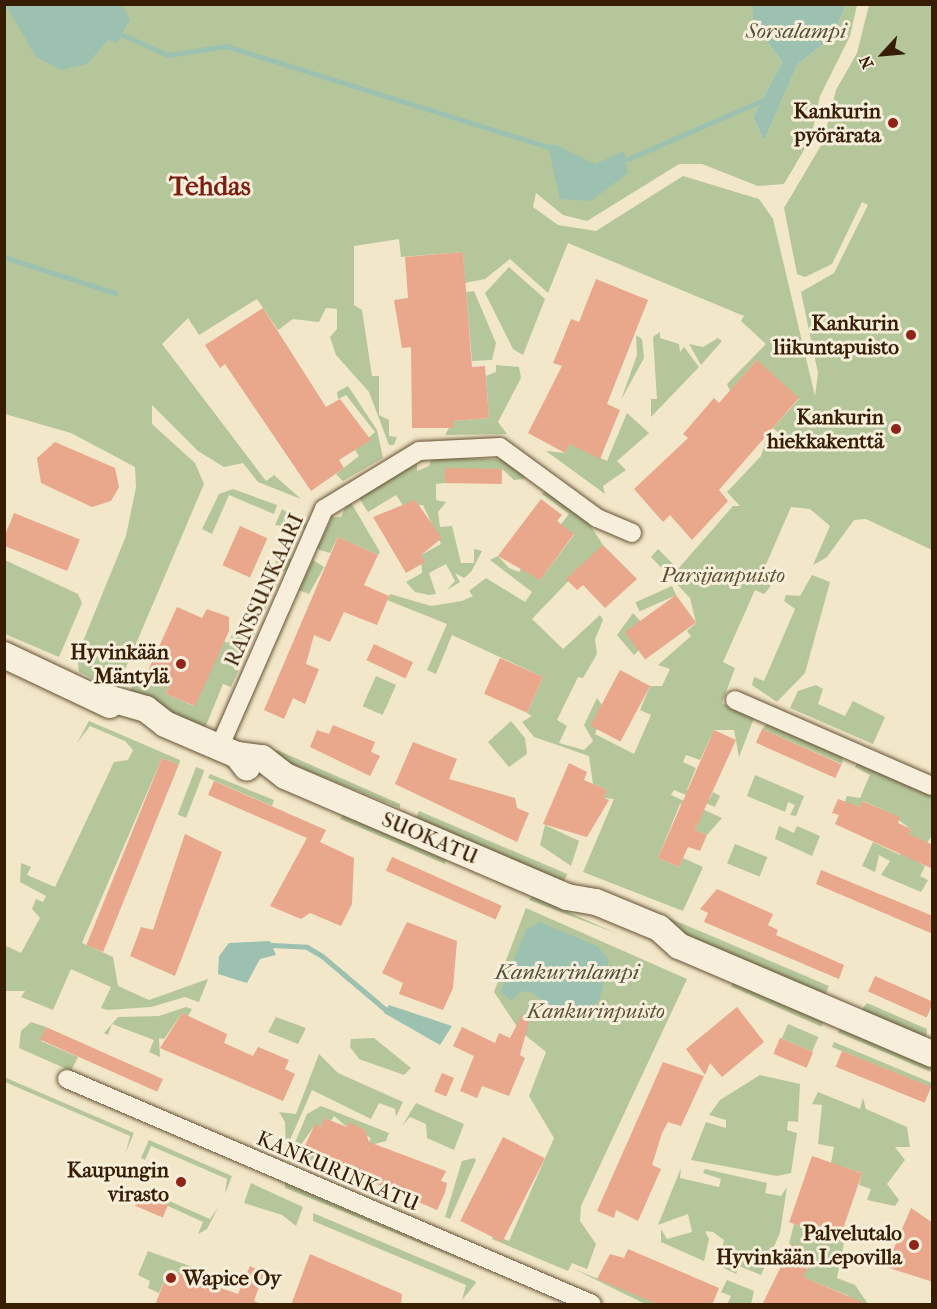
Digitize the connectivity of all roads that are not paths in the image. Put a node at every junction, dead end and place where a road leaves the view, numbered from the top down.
1 (632, 533) dead end
2 (4, 655) edge
3 (735, 700) dead end
4 (228, 752) junction
5 (933, 786) edge
6 (933, 1054) edge
7 (67, 1079) dead end
8 (592, 1305) edge

1 - 4 street, RANSSUNKAARI
2 - 4 street, SUOKATU
3 - 5 street
4 - 6 street, SUOKATU
7 - 8 street, KANKURINKATU

